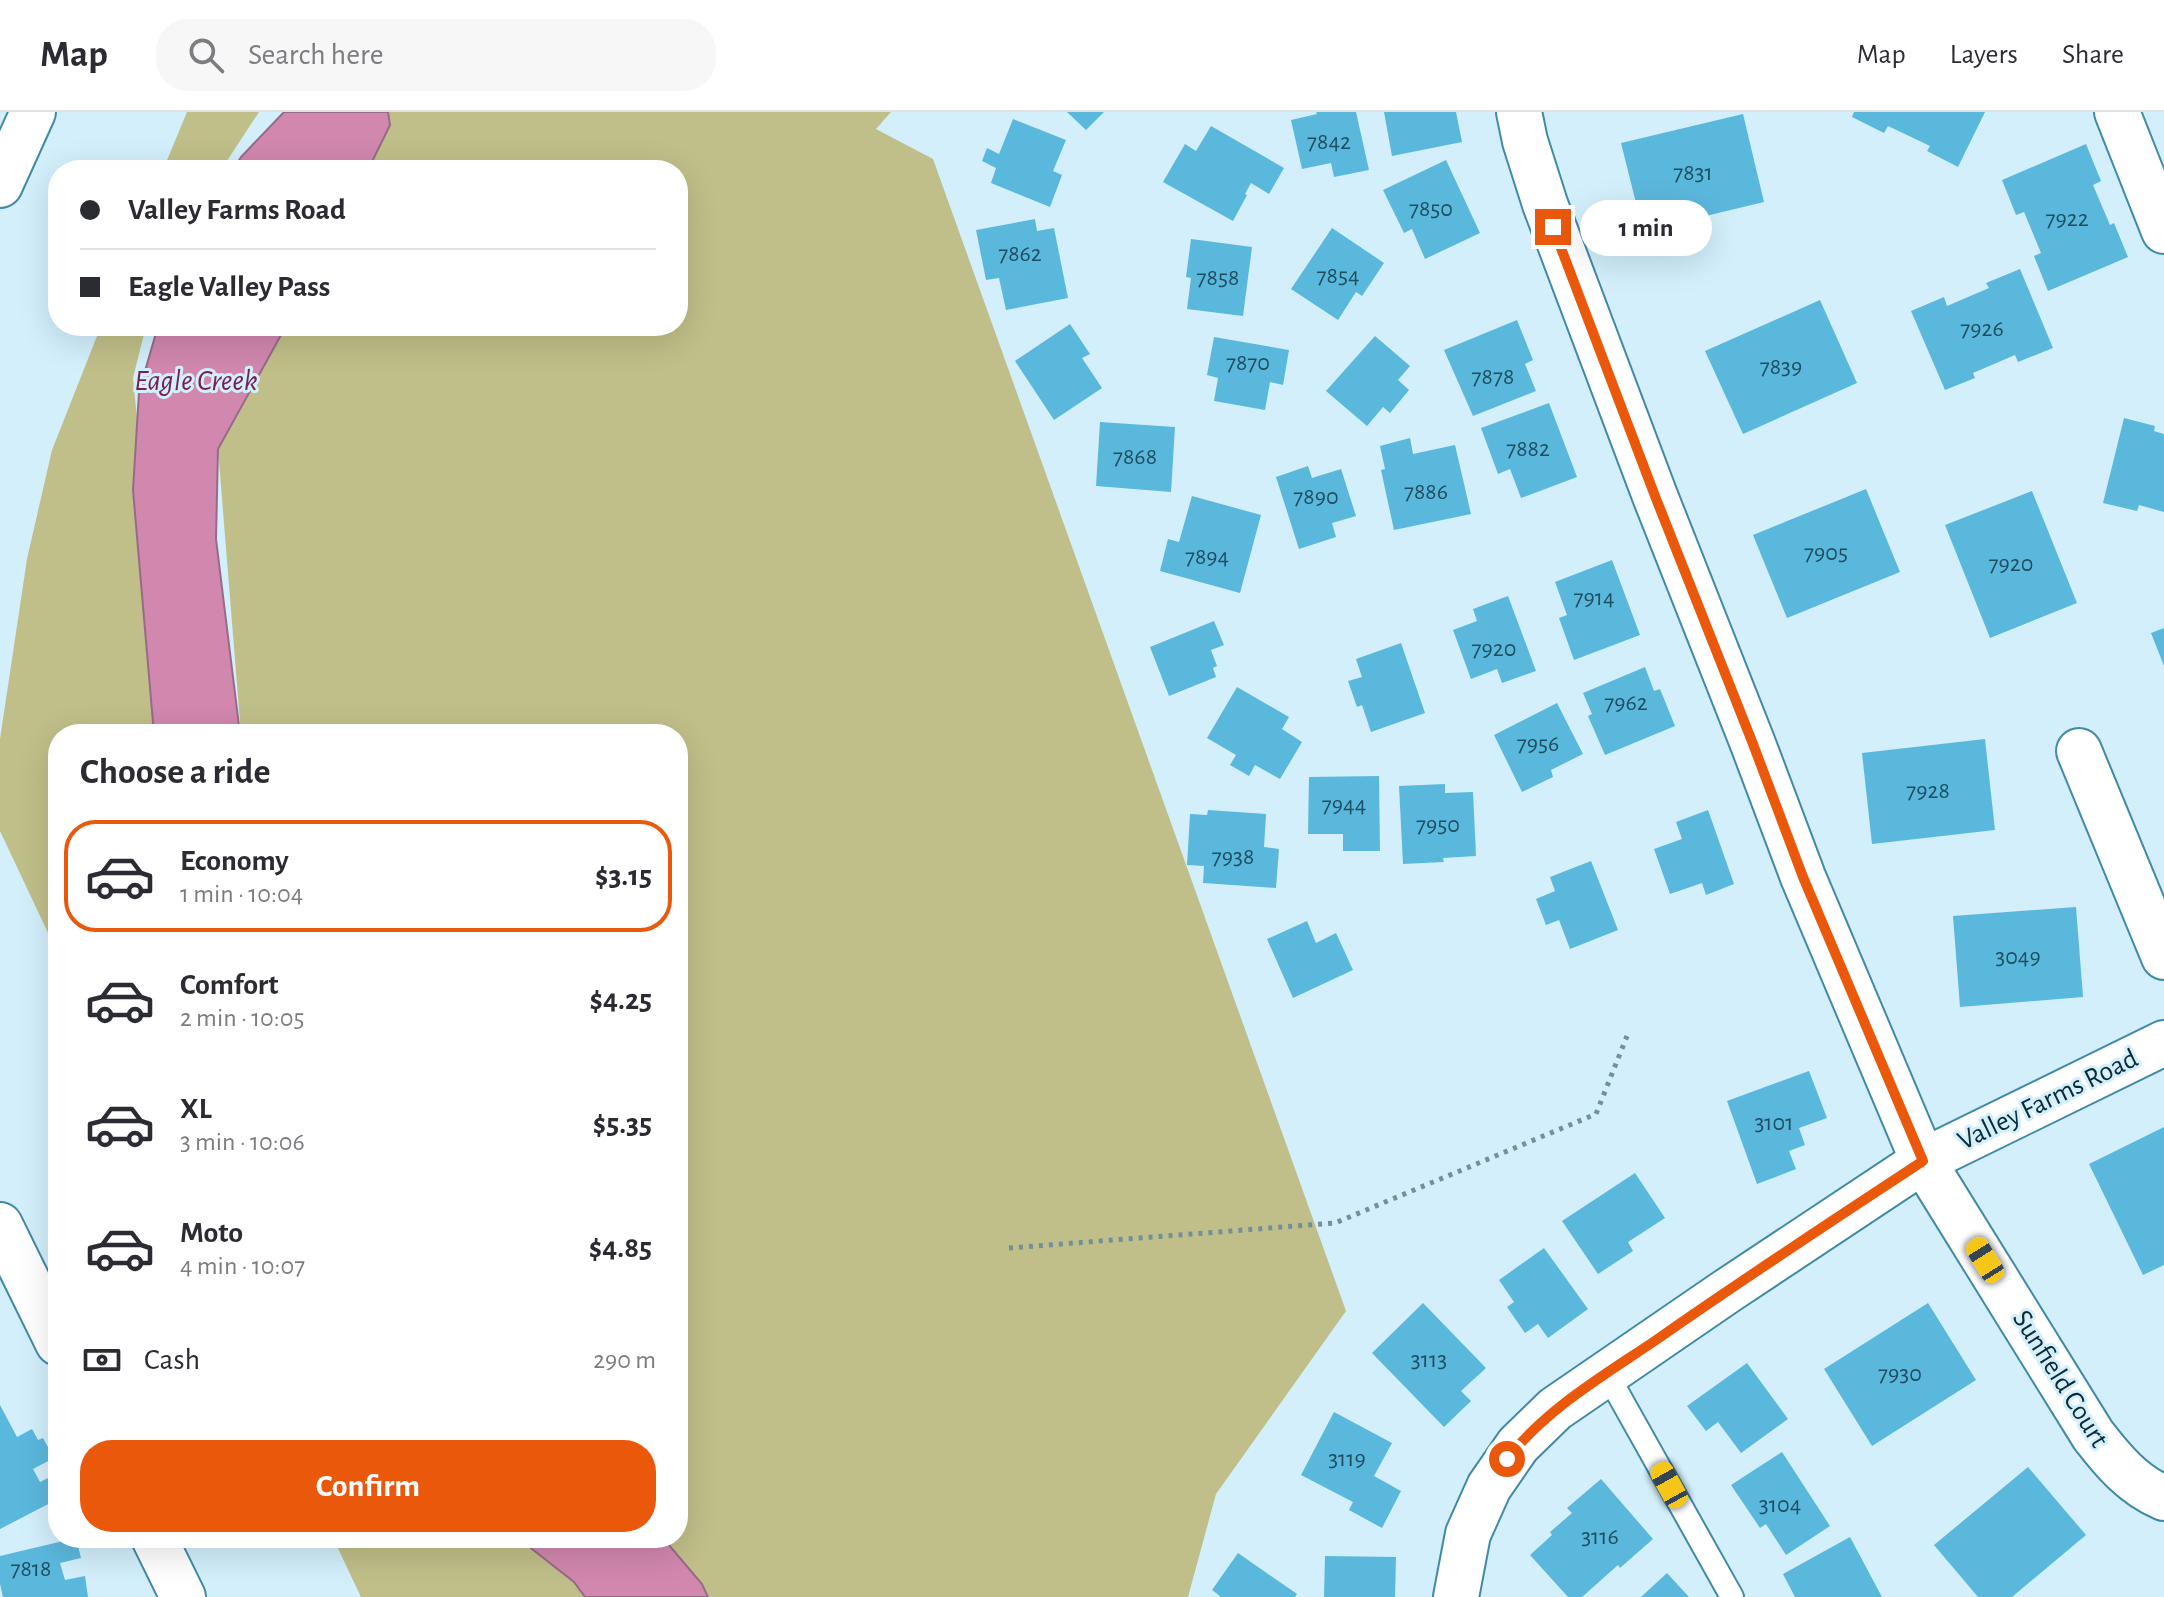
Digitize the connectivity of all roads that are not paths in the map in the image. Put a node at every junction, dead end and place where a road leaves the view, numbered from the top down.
1 (33, 112) edge
2 (1519, 112) edge
3 (2117, 112) edge
4 (0, 185) edge
5 (2164, 231) edge
6 (2079, 751) dead end
7 (2164, 957) edge
8 (2164, 1043) edge
9 (1923, 1161) junction
10 (0, 1225) edge
11 (48, 1323) edge
12 (1607, 1374) junction
13 (2164, 1498) edge
14 (159, 1548) edge
15 (183, 1597) edge
16 (1456, 1597) edge
17 (1732, 1597) edge

1 - 4 street
2 - 9 street, Sunfield Court
3 - 5 street
6 - 7 street
8 - 9 street, Valley Farms Road
9 - 12 street, Valley Farms Road
9 - 13 street, Sunfield Court
10 - 11 street
12 - 16 street, Valley Farms Road
12 - 17 lane
14 - 15 street

